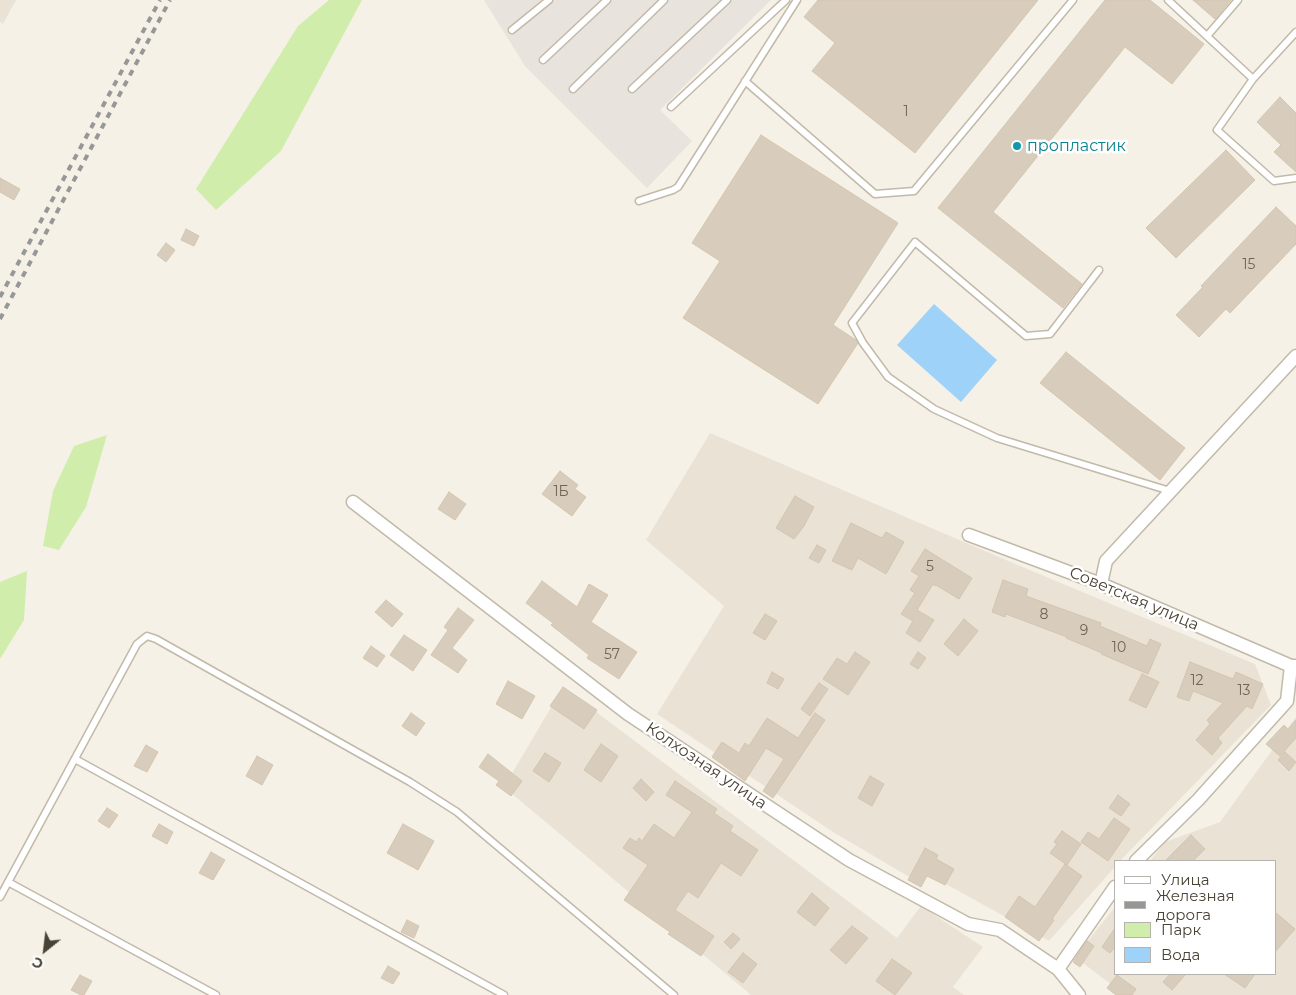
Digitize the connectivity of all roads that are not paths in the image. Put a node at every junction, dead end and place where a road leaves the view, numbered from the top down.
1 (549, 0) edge
2 (607, 0) edge
3 (664, 0) edge
4 (727, 0) edge
5 (786, 0) edge
6 (797, 0) edge
7 (1073, 0) edge
8 (1168, 0) edge
9 (1238, 0) edge
10 (512, 30) dead end
11 (1296, 32) edge
12 (1207, 36) junction
13 (543, 60) dead end
14 (1253, 79) junction
15 (745, 81) junction
16 (574, 89) dead end
17 (632, 89) dead end
18 (671, 107) dead end
19 (1296, 178) edge
20 (639, 201) dead end
21 (1099, 270) dead end
22 (1296, 356) edge
23 (1171, 492) junction
24 (353, 502) dead end
25 (969, 535) dead end
26 (1101, 584) junction
27 (1294, 666) edge
28 (76, 759) junction
29 (1137, 860) edge
30 (8, 882) junction
31 (1114, 888) edge
32 (0, 897) edge
33 (1058, 969) junction
34 (216, 995) edge
35 (504, 995) edge
36 (674, 995) edge
37 (1078, 995) edge

1 - 10 lane
2 - 13 lane
3 - 16 lane
4 - 17 lane
5 - 18 lane
6 - 15 lane
7 - 15 lane
8 - 12 lane
9 - 12 lane
11 - 14 lane
12 - 14 lane
14 - 19 lane
15 - 20 lane
21 - 23 lane
22 - 23 street
23 - 26 street
24 - 33 street, Колхозная улица
25 - 26 street, Советская улица
26 - 27 street, Советская улица
27 - 29 street
28 - 30 lane
28 - 35 lane
28 - 36 lane
30 - 32 lane
30 - 34 lane
31 - 33 street
33 - 37 street, Колхозная улица

